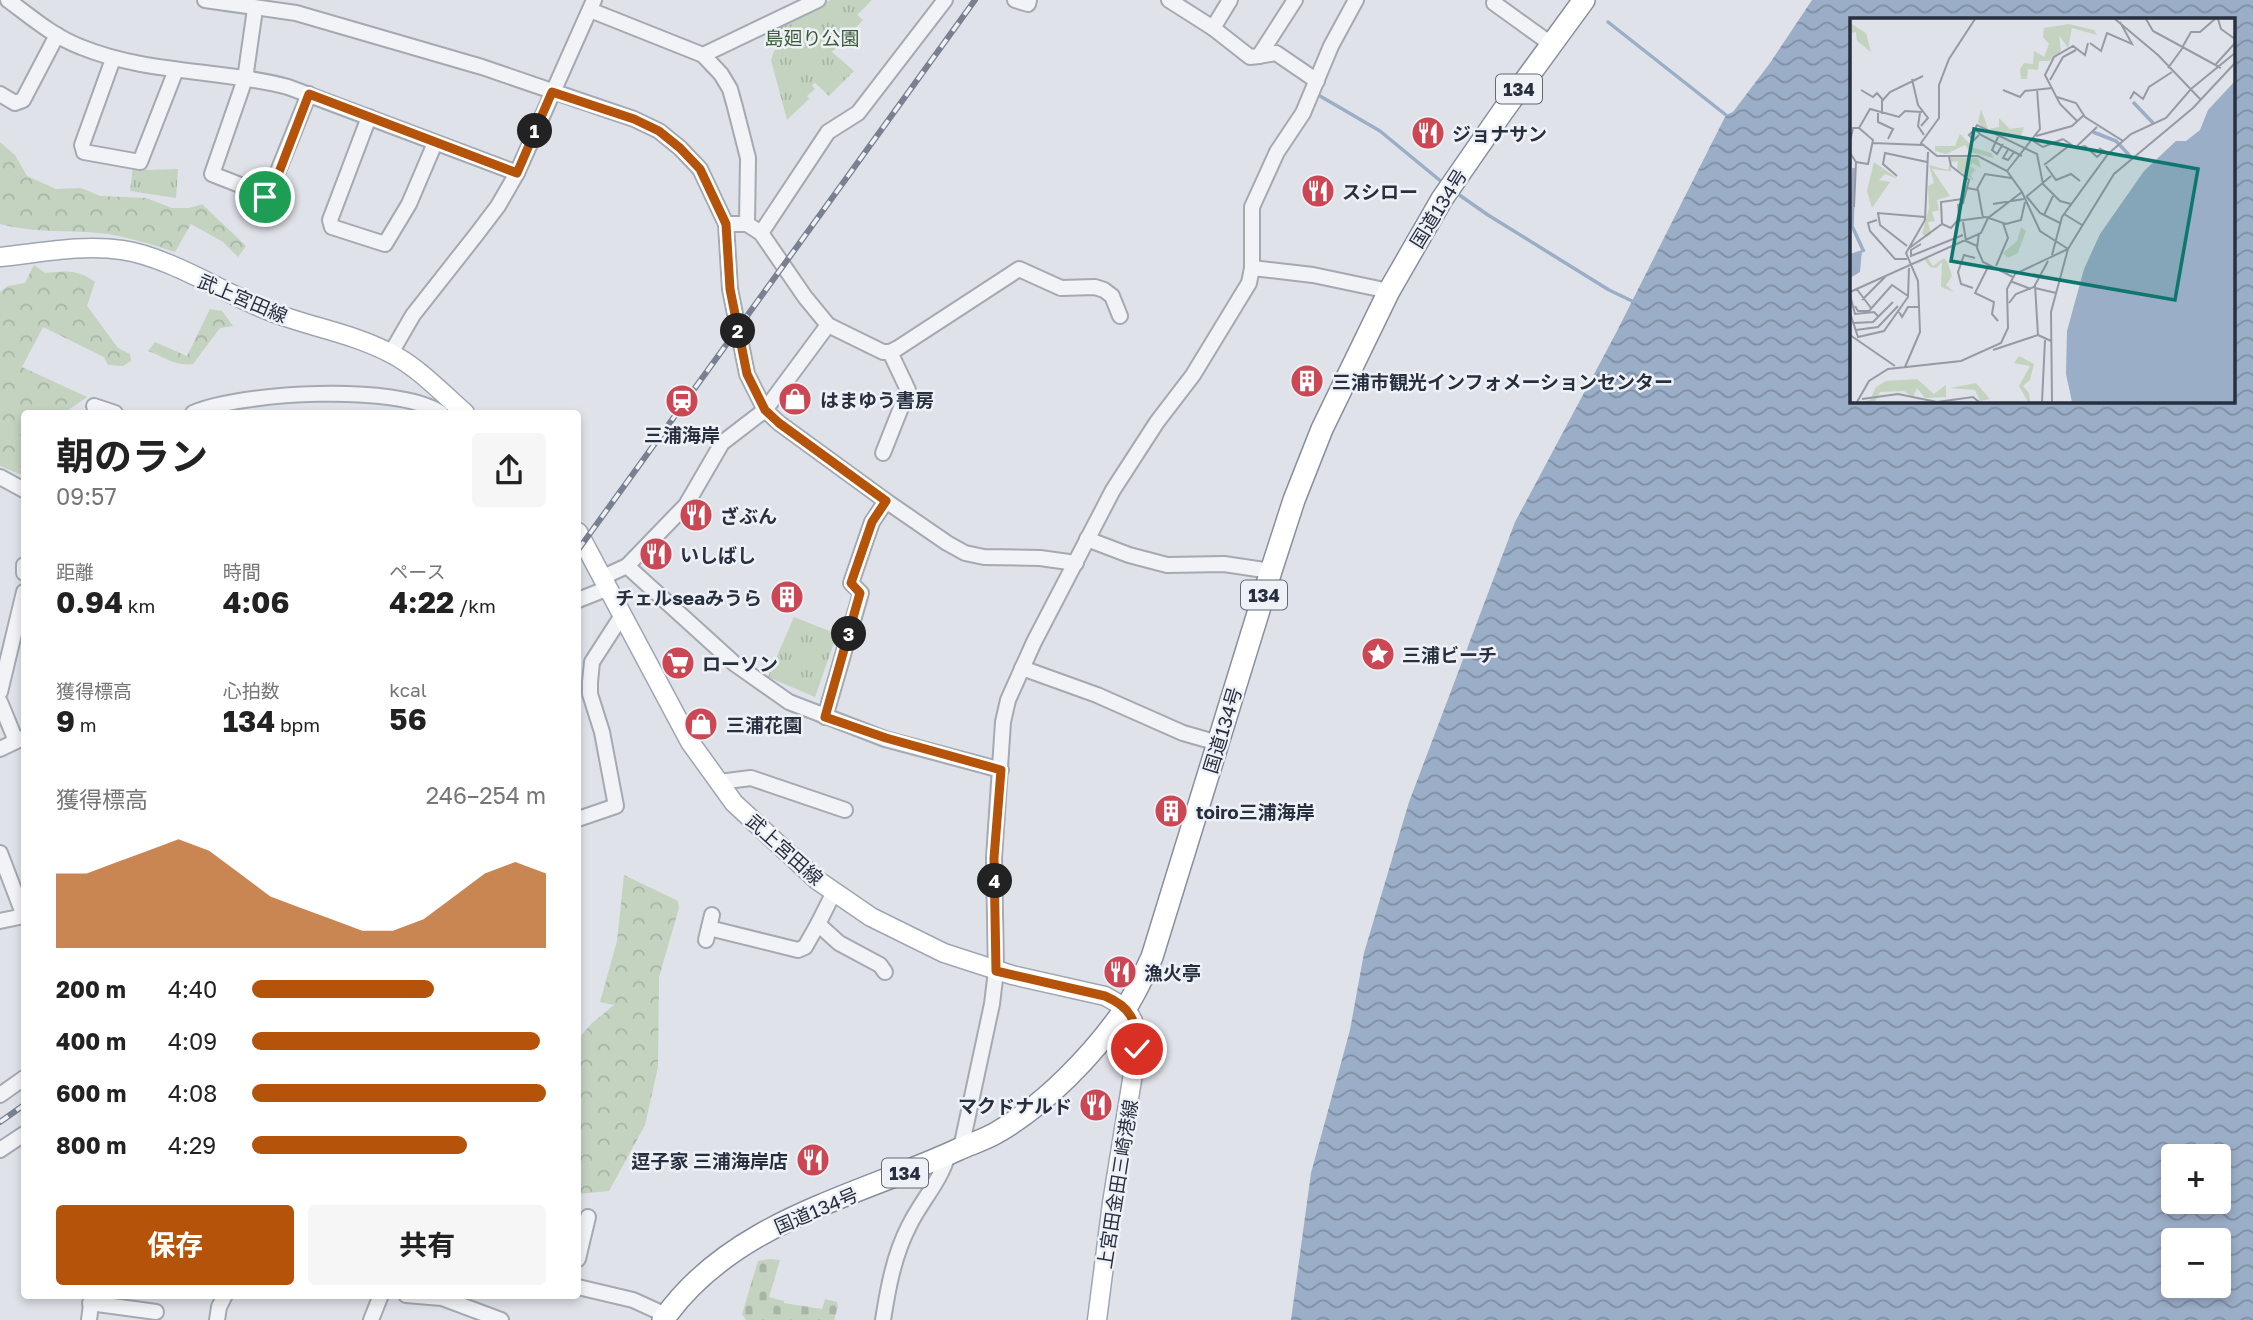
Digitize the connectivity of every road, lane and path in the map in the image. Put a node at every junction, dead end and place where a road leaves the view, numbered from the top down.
1 (7, 0) edge
2 (205, 0) edge
3 (818, 0) edge
4 (945, 0) edge
5 (1016, 0) edge
6 (1029, 0) edge
7 (1169, 0) edge
8 (1230, 0) edge
9 (1295, 0) edge
10 (1356, 0) edge
11 (1584, 0) edge
12 (1493, 3) dead end
13 (592, 5) edge
14 (1187, 5) edge
15 (0, 7) edge
16 (255, 9) junction
17 (1213, 28) junction
18 (57, 35) junction
19 (1551, 44) junction
20 (703, 55) junction
21 (1259, 56) junction
22 (113, 59) junction
23 (176, 70) junction
24 (245, 79) junction
25 (1317, 81) junction
26 (552, 92) junction
27 (0, 94) edge
28 (309, 94) junction
29 (369, 117) junction
30 (435, 143) junction
31 (517, 173) junction
32 (726, 224) junction
33 (747, 224) junction
34 (761, 233) junction
35 (0, 257) edge
36 (1252, 268) junction
37 (1388, 291) junction
38 (1120, 316) dead end
39 (828, 325) junction
40 (890, 352) junction
41 (391, 353) junction
42 (94, 406) dead end
43 (105, 410) edge
44 (202, 410) edge
45 (437, 410) edge
46 (462, 410) edge
47 (765, 410) junction
48 (883, 453) dead end
49 (0, 477) edge
50 (21, 488) edge
51 (886, 501) junction
52 (581, 538) edge
53 (1087, 539) junction
54 (1076, 563) junction
55 (627, 566) junction
56 (1271, 571) junction
57 (604, 583) junction
58 (581, 598) edge
59 (21, 604) edge
60 (621, 617) junction
61 (1022, 668) junction
62 (0, 692) edge
63 (0, 702) edge
64 (825, 717) junction
65 (20, 739) edge
66 (1218, 743) junction
67 (0, 749) edge
68 (1001, 770) junction
69 (719, 782) junction
70 (845, 810) dead end
71 (581, 818) edge
72 (0, 853) edge
73 (834, 892) junction
74 (21, 908) edge
75 (21, 917) edge
76 (0, 921) edge
77 (818, 925) junction
78 (709, 928) dead end
79 (996, 971) junction
80 (885, 972) dead end
81 (1126, 1008) junction
82 (21, 1080) edge
83 (0, 1095) edge
84 (21, 1136) edge
85 (0, 1150) edge
86 (955, 1151) junction
87 (588, 1217) dead end
88 (581, 1246) edge
89 (581, 1288) edge
90 (91, 1299) edge
91 (223, 1299) edge
92 (379, 1299) edge
93 (449, 1299) edge
94 (156, 1311) edge
95 (665, 1318) edge
96 (89, 1320) edge
97 (217, 1320) edge
98 (371, 1320) edge
99 (501, 1320) edge
100 (883, 1320) edge
101 (1097, 1320) edge

1 - 15 street
1 - 18 street
2 - 16 street
3 - 20 street
4 - 34 street
5 - 6 street
7 - 14 street
8 - 17 street
9 - 21 street
10 - 25 street
11 - 19 highway, 国道134号 / 134
12 - 19 street
13 - 20 street
13 - 26 street
14 - 17 street
16 - 24 street
16 - 26 street
17 - 21 street
18 - 22 street
18 - 27 street
19 - 37 highway, 国道134号 / 134
20 - 33 street
21 - 25 street
22 - 23 street
22 - 23 street
23 - 24 street
24 - 28 street
24 - 28 street
25 - 36 street
26 - 31 street
26 - 32 street
28 - 29 street
29 - 30 street
29 - 30 street
30 - 31 street
31 - 41 street
32 - 33 street
32 - 47 street
33 - 34 street
34 - 39 street
35 - 41 main road, 武上宮田線
36 - 37 street
36 - 53 street
37 - 56 highway, 国道134号 / 134
38 - 40 street
39 - 40 street
39 - 47 street
40 - 48 street
41 - 46 main road, 武上宮田線
42 - 43 street
44 - 45 street
47 - 51 street
47 - 55 street
49 - 50 street
51 - 54 street
51 - 64 street
52 - 57 main road, 武上宮田線
53 - 54 street
53 - 56 street
54 - 61 street
55 - 57 street
55 - 64 street
56 - 66 highway, 国道134号 / 134
57 - 58 street
57 - 60 main road, 武上宮田線
59 - 62 street
60 - 69 main road, 武上宮田線
60 - 71 street
61 - 66 street
61 - 68 street
63 - 65 street
64 - 68 street
65 - 67 street
66 - 81 highway, 国道134号 / 134
68 - 79 street
69 - 70 street
69 - 73 main road, 武上宮田線
72 - 74 street
73 - 77 street
73 - 79 main road, 武上宮田線
75 - 76 street
77 - 78 street
77 - 80 street
79 - 81 main road, 武上宮田線
79 - 86 street
81 - 86 highway, 国道134号 / 134
81 - 101 main road, 上宮田金田三崎港線
82 - 83 street
84 - 85 street
86 - 95 highway, 国道134号 / 134
86 - 100 street
87 - 88 street
89 - 95 street
90 - 94 street
90 - 96 street
91 - 97 street
92 - 98 street
93 - 99 street

